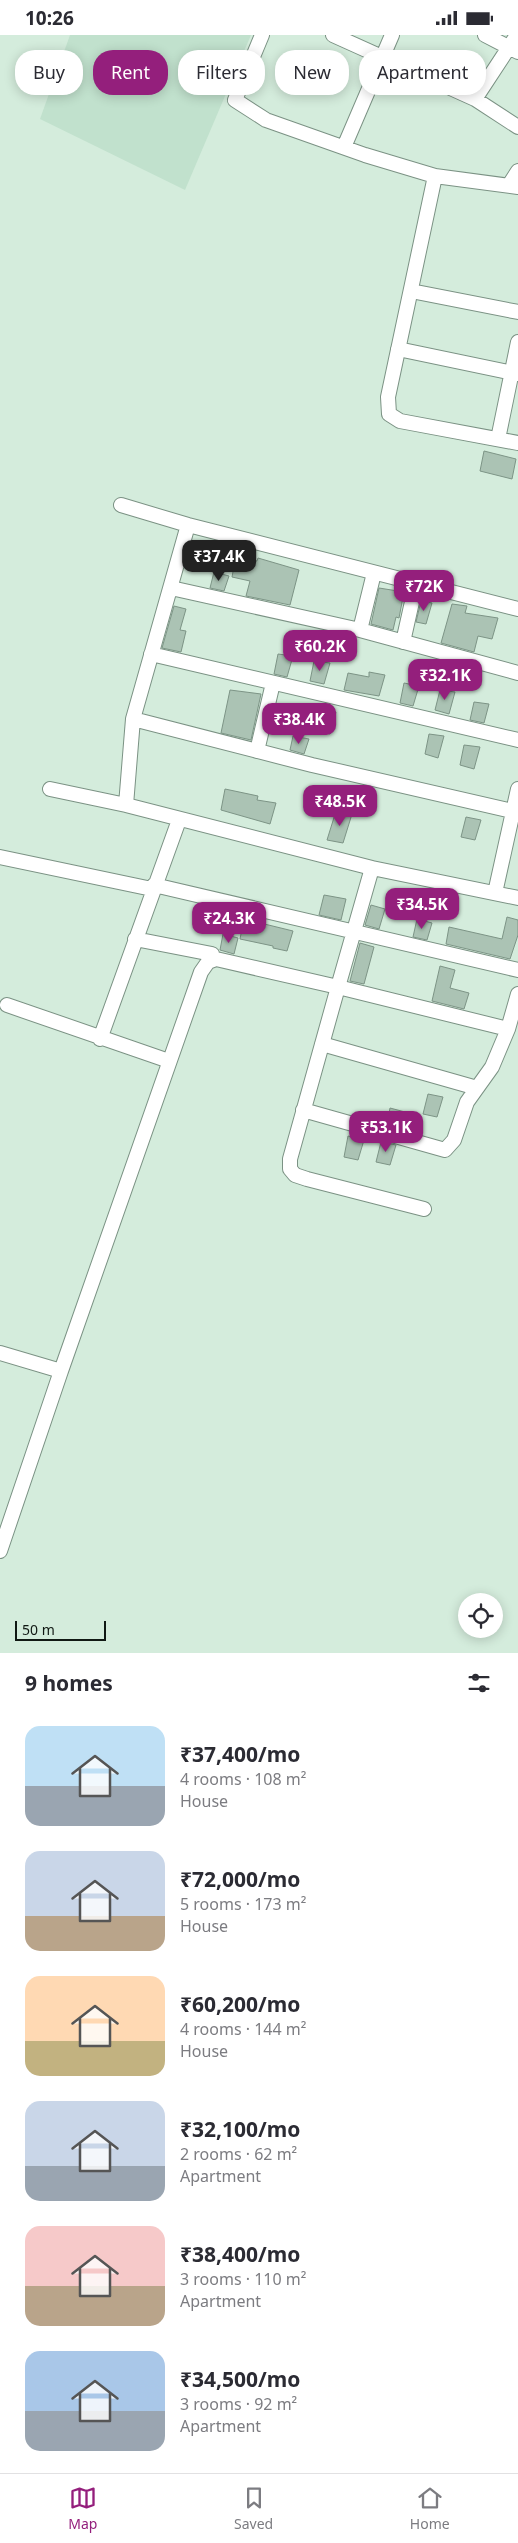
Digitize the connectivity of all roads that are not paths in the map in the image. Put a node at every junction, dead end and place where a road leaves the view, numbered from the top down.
1 (262, 35) edge
2 (333, 35) edge
3 (392, 35) edge
4 (485, 35) edge
5 (515, 44) edge
6 (365, 50) edge
7 (385, 50) edge
8 (366, 95) edge
9 (466, 95) edge
10 (475, 99) junction
11 (518, 127) edge
12 (344, 147) junction
13 (518, 171) edge
14 (435, 176) junction
15 (513, 186) edge
16 (411, 291) junction
17 (518, 312) edge
18 (518, 342) edge
19 (398, 349) junction
20 (515, 373) edge
21 (498, 439) junction
22 (518, 443) edge
23 (121, 505) dead end
24 (188, 525) junction
25 (374, 573) junction
26 (416, 584) junction
27 (171, 588) junction
28 (518, 609) edge
29 (360, 630) junction
30 (403, 643) junction
31 (151, 654) junction
32 (518, 673) edge
33 (273, 683) junction
34 (134, 719) junction
35 (518, 740) edge
36 (257, 751) junction
37 (50, 789) dead end
38 (518, 789) edge
39 (126, 805) junction
40 (512, 811) junction
41 (179, 820) junction
42 (0, 857) edge
43 (372, 868) junction
44 (154, 885) junction
45 (495, 893) junction
46 (518, 898) edge
47 (354, 931) junction
48 (135, 939) junction
49 (212, 954) dead end
50 (518, 970) edge
51 (338, 987) junction
52 (518, 994) edge
53 (7, 1005) dead end
54 (508, 1029) junction
55 (100, 1039) junction
56 (322, 1044) junction
57 (169, 1061) junction
58 (477, 1088) junction
59 (303, 1110) junction
60 (424, 1209) dead end
61 (0, 1353) edge
62 (61, 1371) junction
63 (0, 1551) edge

1 - 12 street
2 - 6 street
3 - 7 street
4 - 5 street
5 - 10 street
8 - 12 street
9 - 10 street
10 - 11 street
12 - 14 street
13 - 15 street
14 - 15 street
14 - 16 street
16 - 17 street
16 - 19 street
18 - 20 street
19 - 20 street
19 - 21 street
20 - 21 street
21 - 22 street
23 - 24 street
24 - 25 street
24 - 27 street
25 - 26 street
25 - 29 street
26 - 28 street
26 - 30 street
27 - 29 street
27 - 31 street
29 - 30 street
30 - 32 street
31 - 33 street
31 - 34 street
33 - 35 street
33 - 36 street
34 - 36 street
34 - 39 street
36 - 40 street
37 - 39 street
38 - 40 street
39 - 41 street
40 - 45 street
41 - 43 street
41 - 44 street
42 - 44 street
43 - 45 street
43 - 47 street
44 - 47 street
44 - 48 street
45 - 46 street
47 - 50 street
47 - 51 street
48 - 49 street
48 - 55 street
51 - 54 street
51 - 56 street
51 - 57 street
52 - 54 street
53 - 55 street
54 - 58 street
55 - 57 street
56 - 58 street
56 - 59 street
57 - 62 street
58 - 59 street
59 - 60 street
61 - 62 street
62 - 63 street

